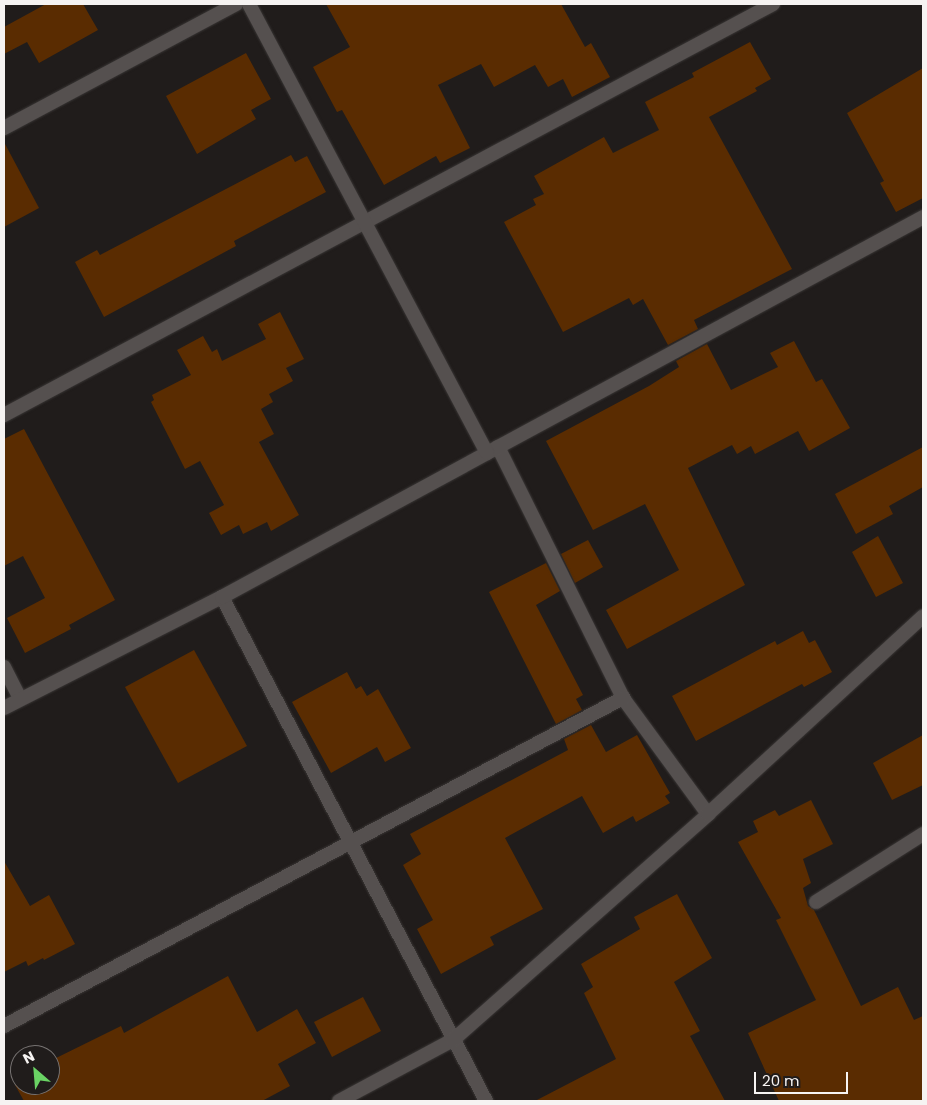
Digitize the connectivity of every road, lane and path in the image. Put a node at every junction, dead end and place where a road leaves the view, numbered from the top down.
1 (236, 4) edge
2 (249, 4) edge
3 (773, 4) edge
4 (4, 128) edge
5 (923, 217) edge
6 (365, 222) junction
7 (4, 415) edge
8 (492, 450) junction
9 (222, 597) junction
10 (923, 616) edge
11 (4, 667) edge
12 (623, 698) junction
13 (20, 699) junction
14 (4, 708) edge
15 (708, 814) junction
16 (923, 834) edge
17 (348, 841) junction
18 (816, 902) dead end
19 (4, 1026) edge
20 (453, 1040) junction
21 (338, 1101) edge
22 (486, 1101) edge

1 - 4 street
2 - 6 street
3 - 6 street
5 - 8 street
6 - 7 street
6 - 8 street
8 - 9 street
8 - 12 street
9 - 13 street
9 - 17 street
10 - 15 street
11 - 13 street
12 - 15 street
12 - 17 street
13 - 14 street
15 - 20 street
16 - 18 street
17 - 19 street
17 - 20 street
20 - 21 street
20 - 22 street

